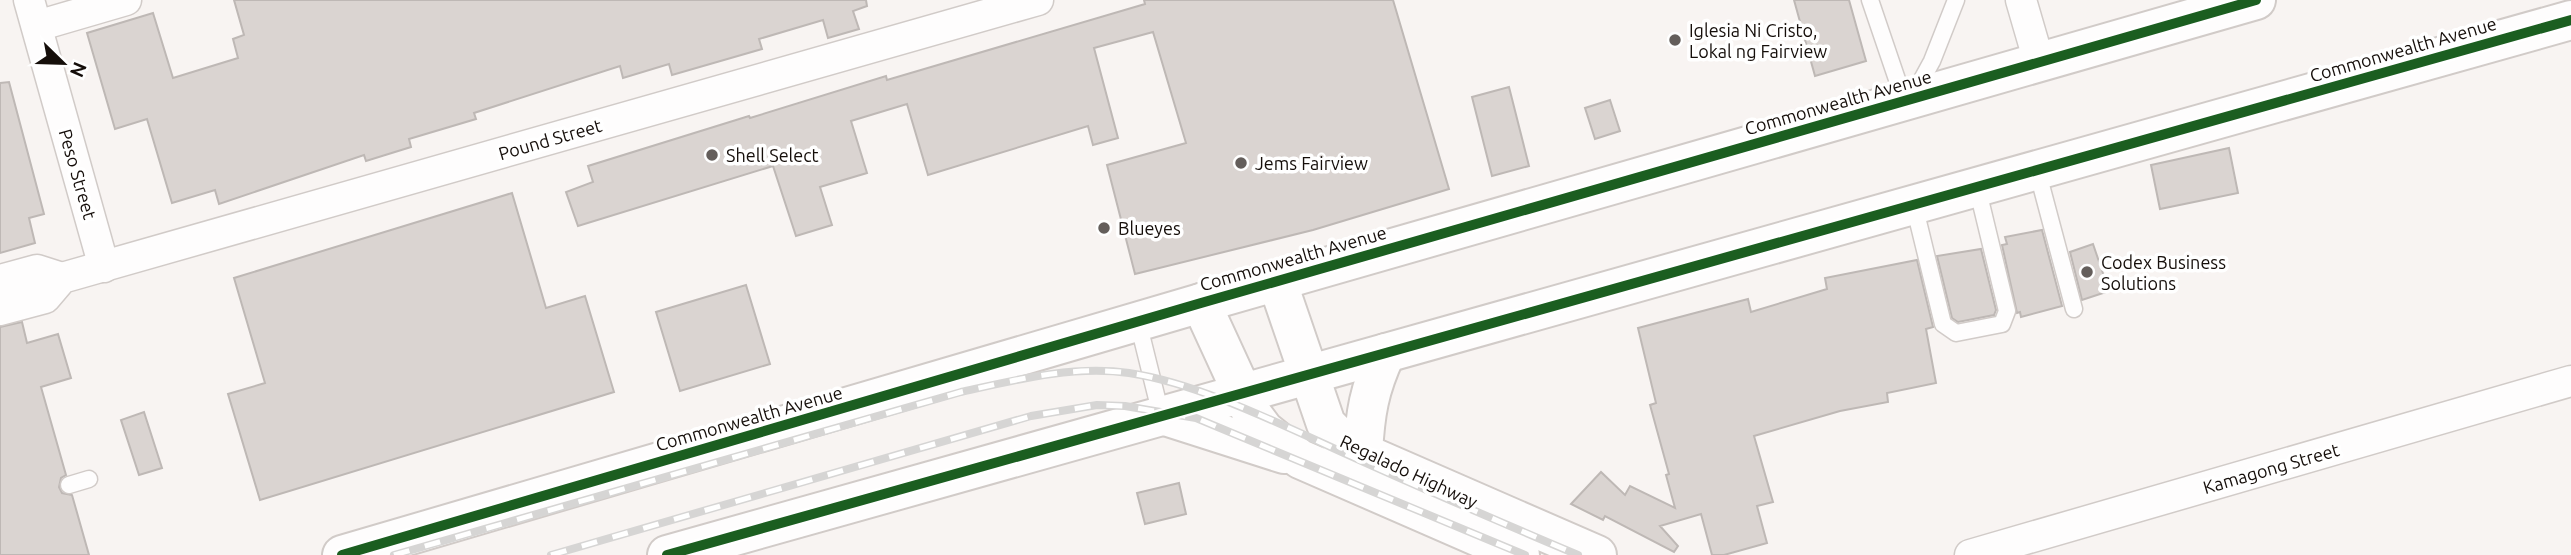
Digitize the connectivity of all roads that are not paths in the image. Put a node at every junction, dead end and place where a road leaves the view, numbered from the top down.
1 (126, 0) edge
2 (1038, 0) edge
3 (1870, 0) edge
4 (1956, 0) edge
5 (2021, 0) edge
6 (2256, 0) edge
7 (33, 13) edge
8 (2571, 20) edge
9 (2039, 62) junction
10 (1907, 100) junction
11 (2037, 170) junction
12 (1978, 187) junction
13 (1914, 205) junction
14 (104, 267) junction
15 (62, 278) junction
16 (0, 280) edge
17 (1277, 281) junction
18 (1202, 303) junction
19 (2074, 309) dead end
20 (0, 310) edge
21 (1138, 322) junction
22 (1386, 353) junction
23 (1307, 376) junction
24 (2571, 380) edge
25 (1242, 394) junction
26 (1161, 415) junction
27 (1363, 453) junction
28 (1300, 459) junction
29 (89, 480) dead end
30 (69, 485) dead end
31 (1507, 544) edge
32 (342, 555) edge
33 (667, 555) edge
34 (1597, 555) edge
35 (1970, 555) edge

1 - 7 street
2 - 14 street, Pound Street
3 - 10 lane
4 - 10 lane
5 - 9 street
6 - 9 main road, Commonwealth Avenue
7 - 14 street, Peso Street
8 - 11 main road, Commonwealth Avenue
9 - 10 main road, Commonwealth Avenue
10 - 17 main road, Commonwealth Avenue
11 - 12 main road, Commonwealth Avenue
11 - 19 lane
12 - 13 main road, Commonwealth Avenue
12 - 13 lane
13 - 22 main road, Commonwealth Avenue
14 - 15 street, Pound Street
15 - 16 street, Pound Street
15 - 20 street, Pound Street
17 - 18 main road, Commonwealth Avenue
17 - 23 main road, Regalado Highway
18 - 21 main road, Commonwealth Avenue
18 - 25 main road, Regalado Highway
21 - 26 lane
21 - 32 main road, Commonwealth Avenue
22 - 23 main road, Commonwealth Avenue
22 - 27 main road
23 - 25 main road, Commonwealth Avenue
23 - 27 main road, Regalado Highway
24 - 35 street, Kamagong Street
25 - 26 main road, Commonwealth Avenue
25 - 28 main road, Regalado Highway
26 - 28 main road
26 - 33 main road, Commonwealth Avenue
27 - 31 main road, Regalado Highway
28 - 31 main road, Regalado Highway
29 - 30 lane
31 - 34 main road, Regalado Highway

